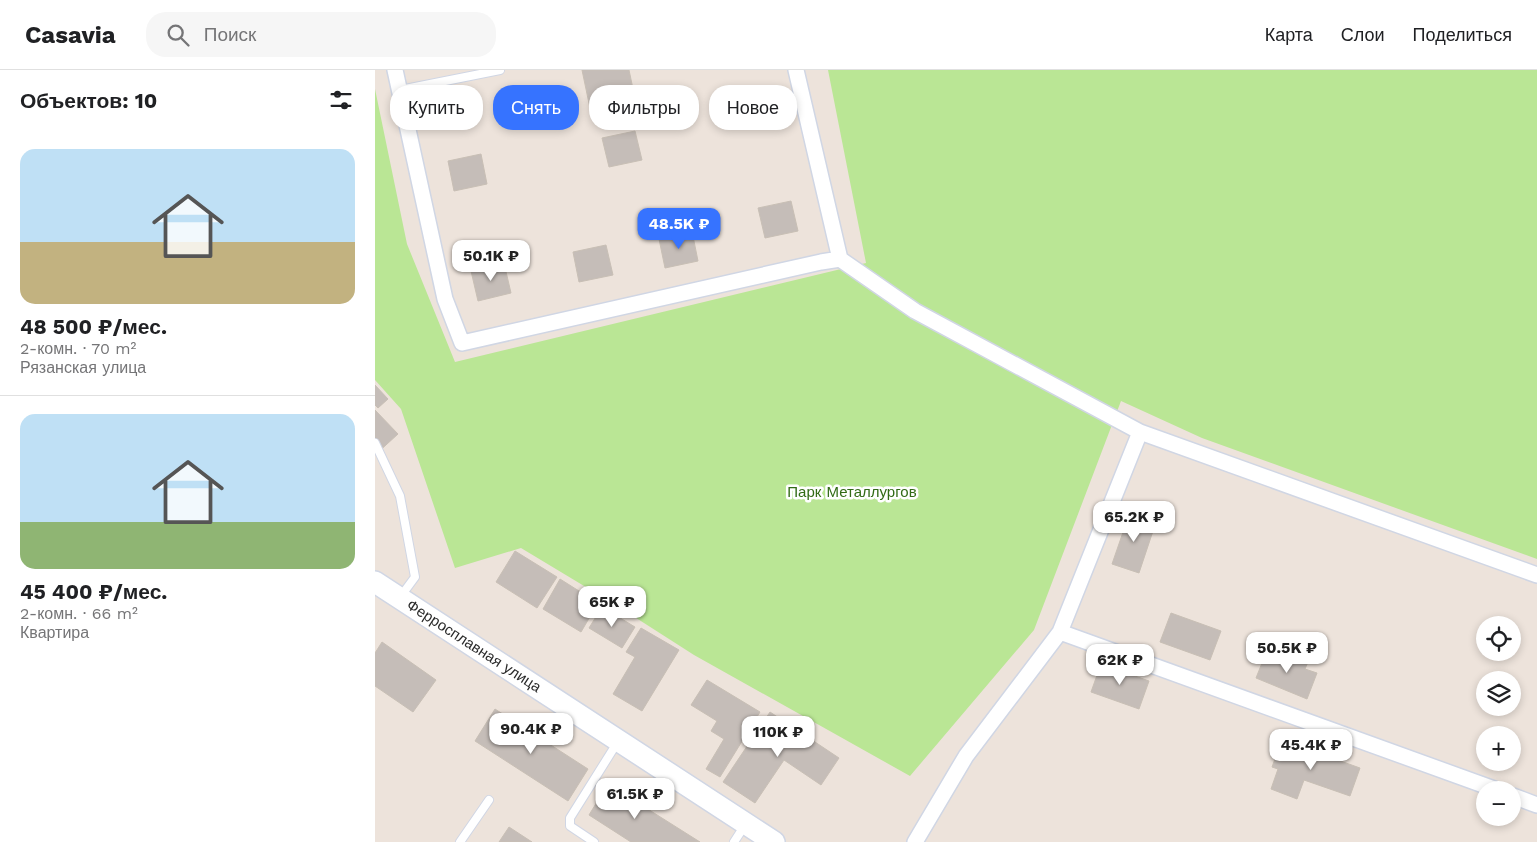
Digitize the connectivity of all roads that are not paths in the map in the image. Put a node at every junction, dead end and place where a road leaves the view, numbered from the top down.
1 (395, 70) edge
2 (500, 70) edge
3 (796, 70) edge
4 (399, 85) edge
5 (425, 85) edge
6 (409, 130) edge
7 (839, 259) junction
8 (1140, 432) junction
9 (375, 443) edge
10 (375, 570) edge
11 (1537, 575) edge
12 (375, 582) edge
13 (399, 598) junction
14 (1060, 632) junction
15 (619, 741) junction
16 (1476, 782) edge
17 (1521, 799) edge
18 (489, 800) dead end
19 (1537, 805) edge
20 (746, 824) junction
21 (460, 842) edge
22 (594, 842) edge
23 (734, 842) edge
24 (774, 842) edge
25 (915, 842) edge

1 - 4 street
2 - 5 lane
3 - 7 street
6 - 7 street
7 - 8 street
8 - 11 street
8 - 14 street
9 - 13 lane
10 - 13 street
12 - 13 street, Ферросплавная улица
13 - 15 street, Ферросплавная улица
14 - 16 street
14 - 25 street
15 - 20 street, Ферросплавная улица
15 - 22 lane
17 - 19 street
18 - 21 lane
20 - 23 lane
20 - 24 street, Ферросплавная улица

